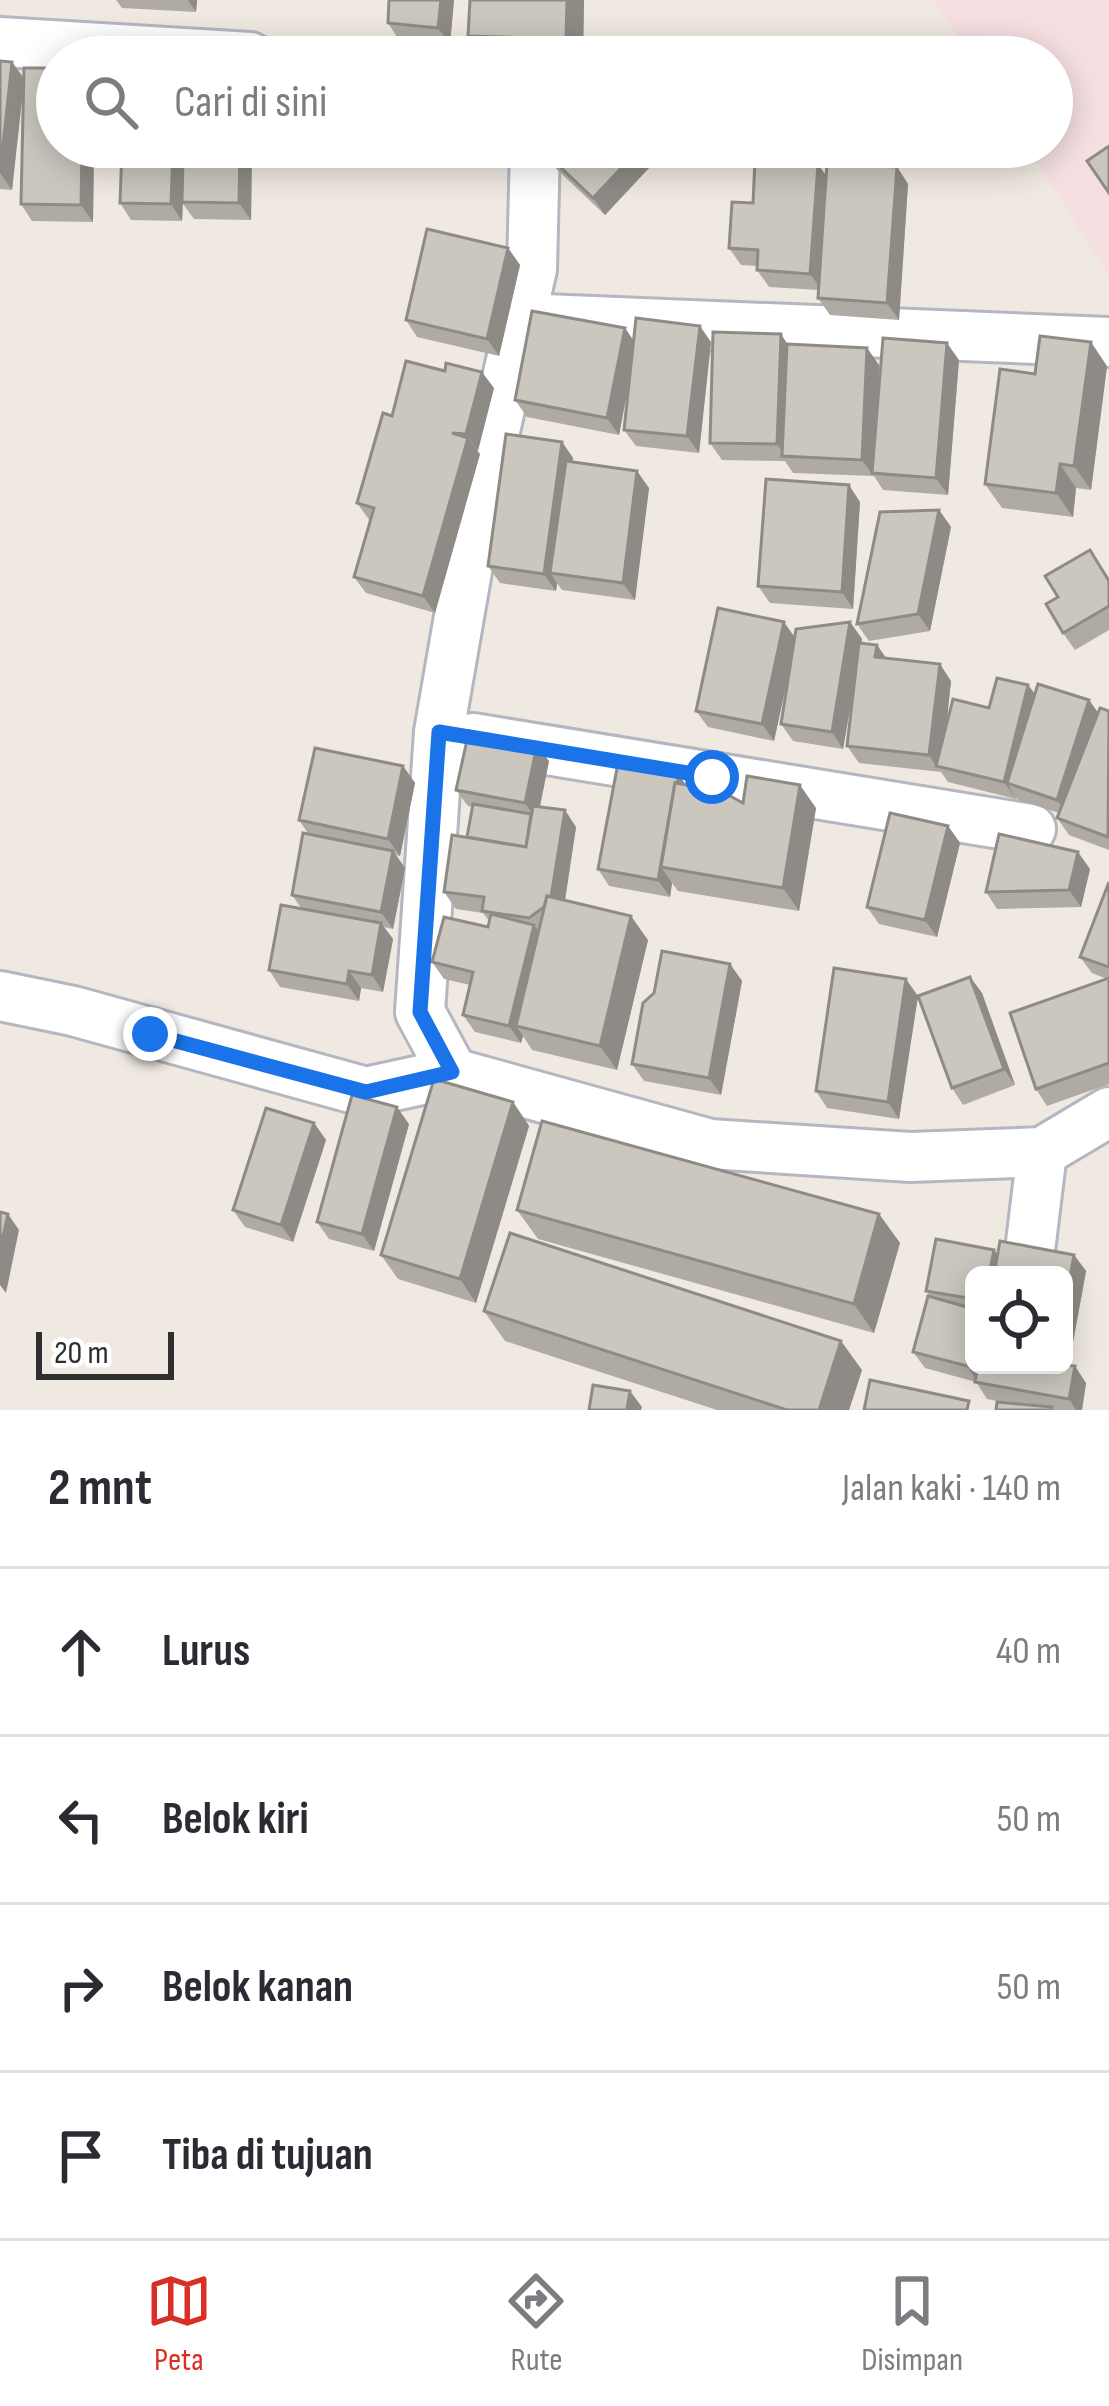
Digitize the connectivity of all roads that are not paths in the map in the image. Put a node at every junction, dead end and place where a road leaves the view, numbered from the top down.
1 (0, 42) edge
2 (36, 44) edge
3 (534, 168) edge
4 (520, 318) junction
5 (1109, 342) edge
6 (439, 732) junction
7 (1031, 829) dead end
8 (0, 996) edge
9 (452, 1072) junction
10 (1109, 1112) edge
11 (1042, 1152) junction
12 (1028, 1266) edge

1 - 2 street
3 - 4 street
4 - 5 street
4 - 6 street
6 - 7 street
6 - 9 street
8 - 9 street
9 - 11 street
10 - 11 street
11 - 12 street

